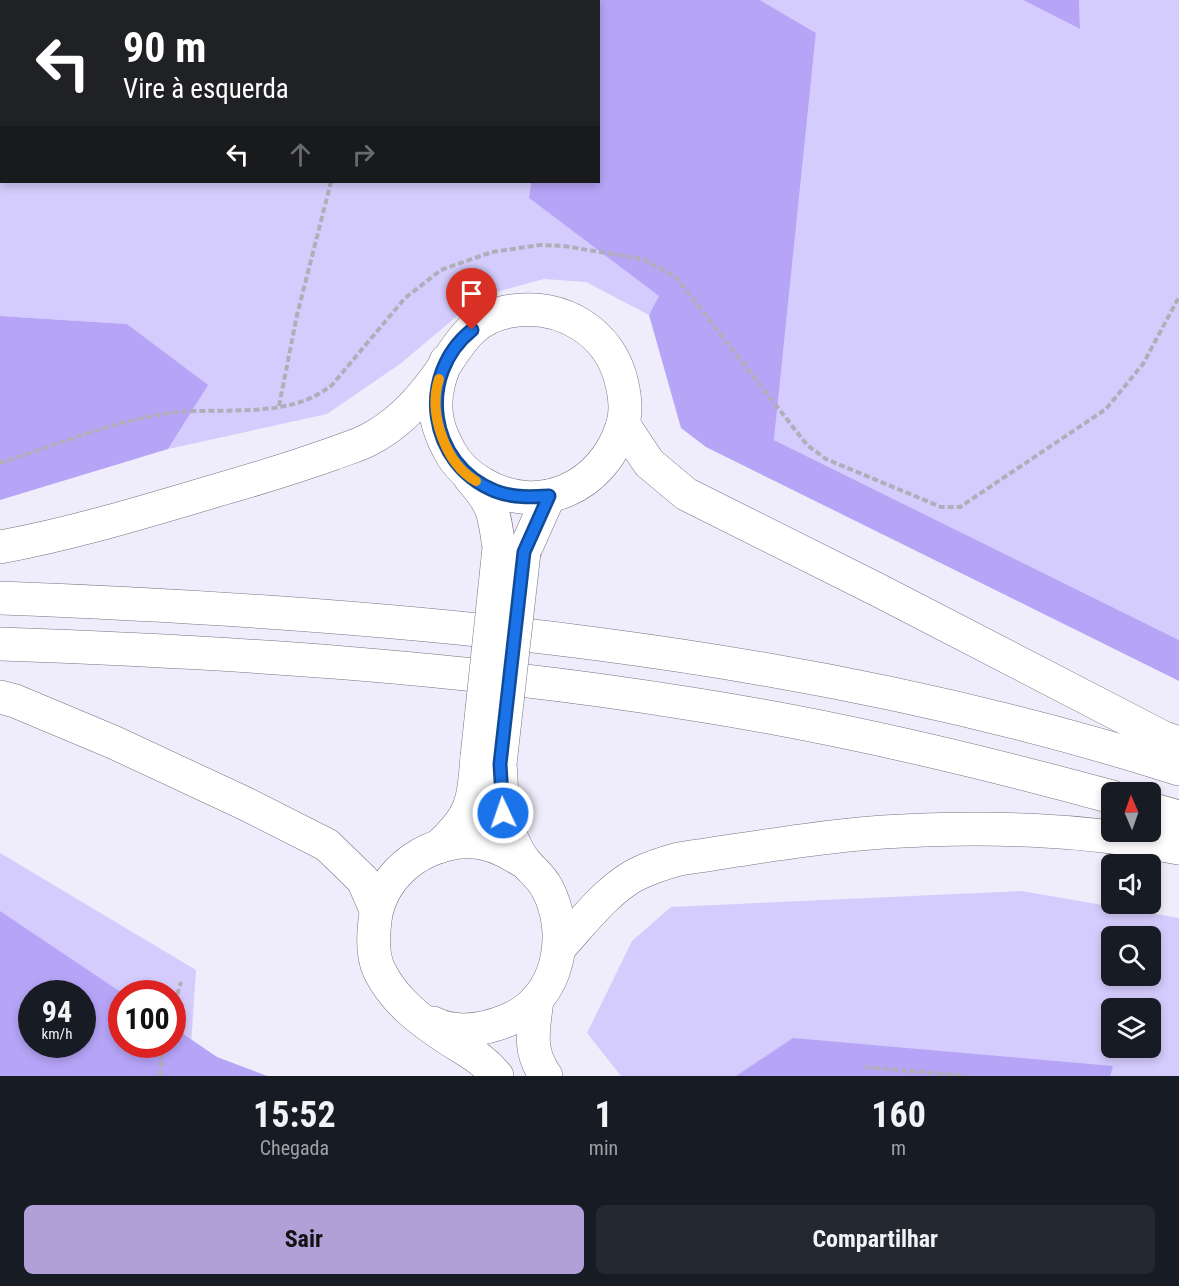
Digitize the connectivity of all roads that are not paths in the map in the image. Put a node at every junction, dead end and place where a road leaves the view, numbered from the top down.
1 (446, 361) junction
2 (624, 424) junction
3 (453, 459) junction
4 (549, 496) junction
5 (0, 547) edge
6 (512, 550) junction
7 (0, 598) edge
8 (0, 644) edge
9 (0, 697) edge
10 (1179, 743) edge
11 (489, 761) junction
12 (1179, 769) edge
13 (1101, 794) edge
14 (1161, 812) edge
15 (1179, 817) edge
16 (438, 847) junction
17 (1179, 848) edge
18 (524, 862) junction
19 (376, 910) junction
20 (560, 947) junction
21 (537, 999) junction
22 (413, 1013) junction
23 (497, 1076) edge
24 (546, 1076) edge

1 - 2 highway
1 - 3 highway
1 - 5 highway
2 - 4 highway
2 - 10 highway
3 - 4 highway
3 - 6 highway
4 - 6 highway
6 - 11 highway, bridge
7 - 12 highway
8 - 13 highway
9 - 19 highway
11 - 16 highway
11 - 18 highway
14 - 15 highway
16 - 18 highway
16 - 19 highway
17 - 20 highway
18 - 20 highway
19 - 22 highway
20 - 21 highway
21 - 22 highway
21 - 24 highway
22 - 23 highway

